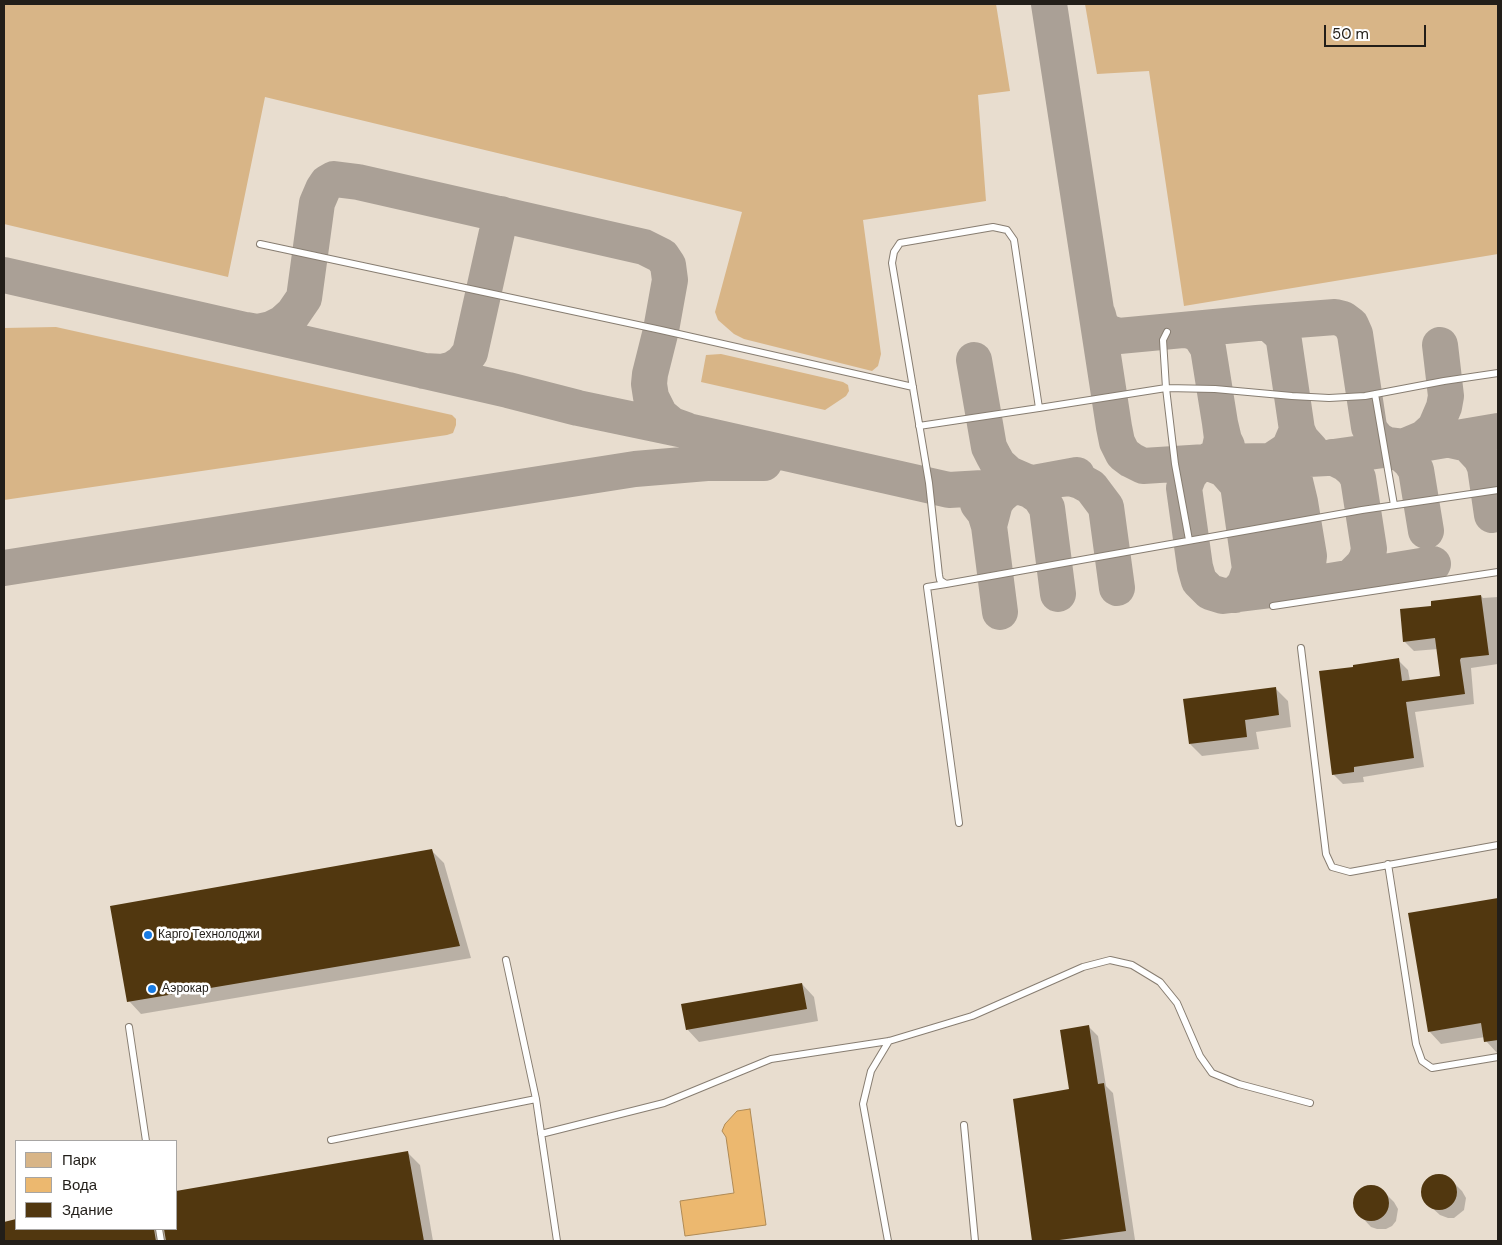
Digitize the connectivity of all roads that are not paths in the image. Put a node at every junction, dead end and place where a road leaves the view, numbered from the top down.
1 (260, 244) dead end
2 (1167, 332) dead end
3 (1498, 373) edge
4 (913, 387) junction
5 (1166, 388) junction
6 (1375, 394) junction
7 (1039, 408) junction
8 (918, 426) junction
9 (1498, 490) edge
10 (1394, 505) junction
11 (1189, 540) junction
12 (1498, 572) edge
13 (946, 584) junction
14 (1273, 606) dead end
15 (1301, 648) dead end
16 (959, 823) dead end
17 (1498, 845) edge
18 (1388, 864) junction
19 (506, 960) dead end
20 (129, 1027) dead end
21 (889, 1041) junction
22 (1498, 1057) edge
23 (536, 1099) junction
24 (1310, 1103) dead end
25 (964, 1125) dead end
26 (541, 1134) junction
27 (146, 1140) edge
28 (331, 1140) dead end
29 (557, 1241) edge
30 (888, 1241) edge
31 (975, 1241) edge

1 - 4 lane
2 - 5 lane
3 - 6 lane
4 - 7 lane
4 - 8 lane
5 - 6 lane
5 - 7 lane
5 - 11 lane
6 - 10 lane
7 - 8 lane
8 - 13 lane
9 - 10 lane
10 - 11 lane
11 - 13 lane
12 - 14 lane
13 - 16 lane
15 - 18 lane
17 - 18 lane
18 - 22 lane
19 - 23 lane
20 - 27 lane
21 - 24 lane
21 - 26 lane
21 - 30 lane
23 - 26 lane
23 - 28 lane
25 - 31 lane
26 - 29 lane

